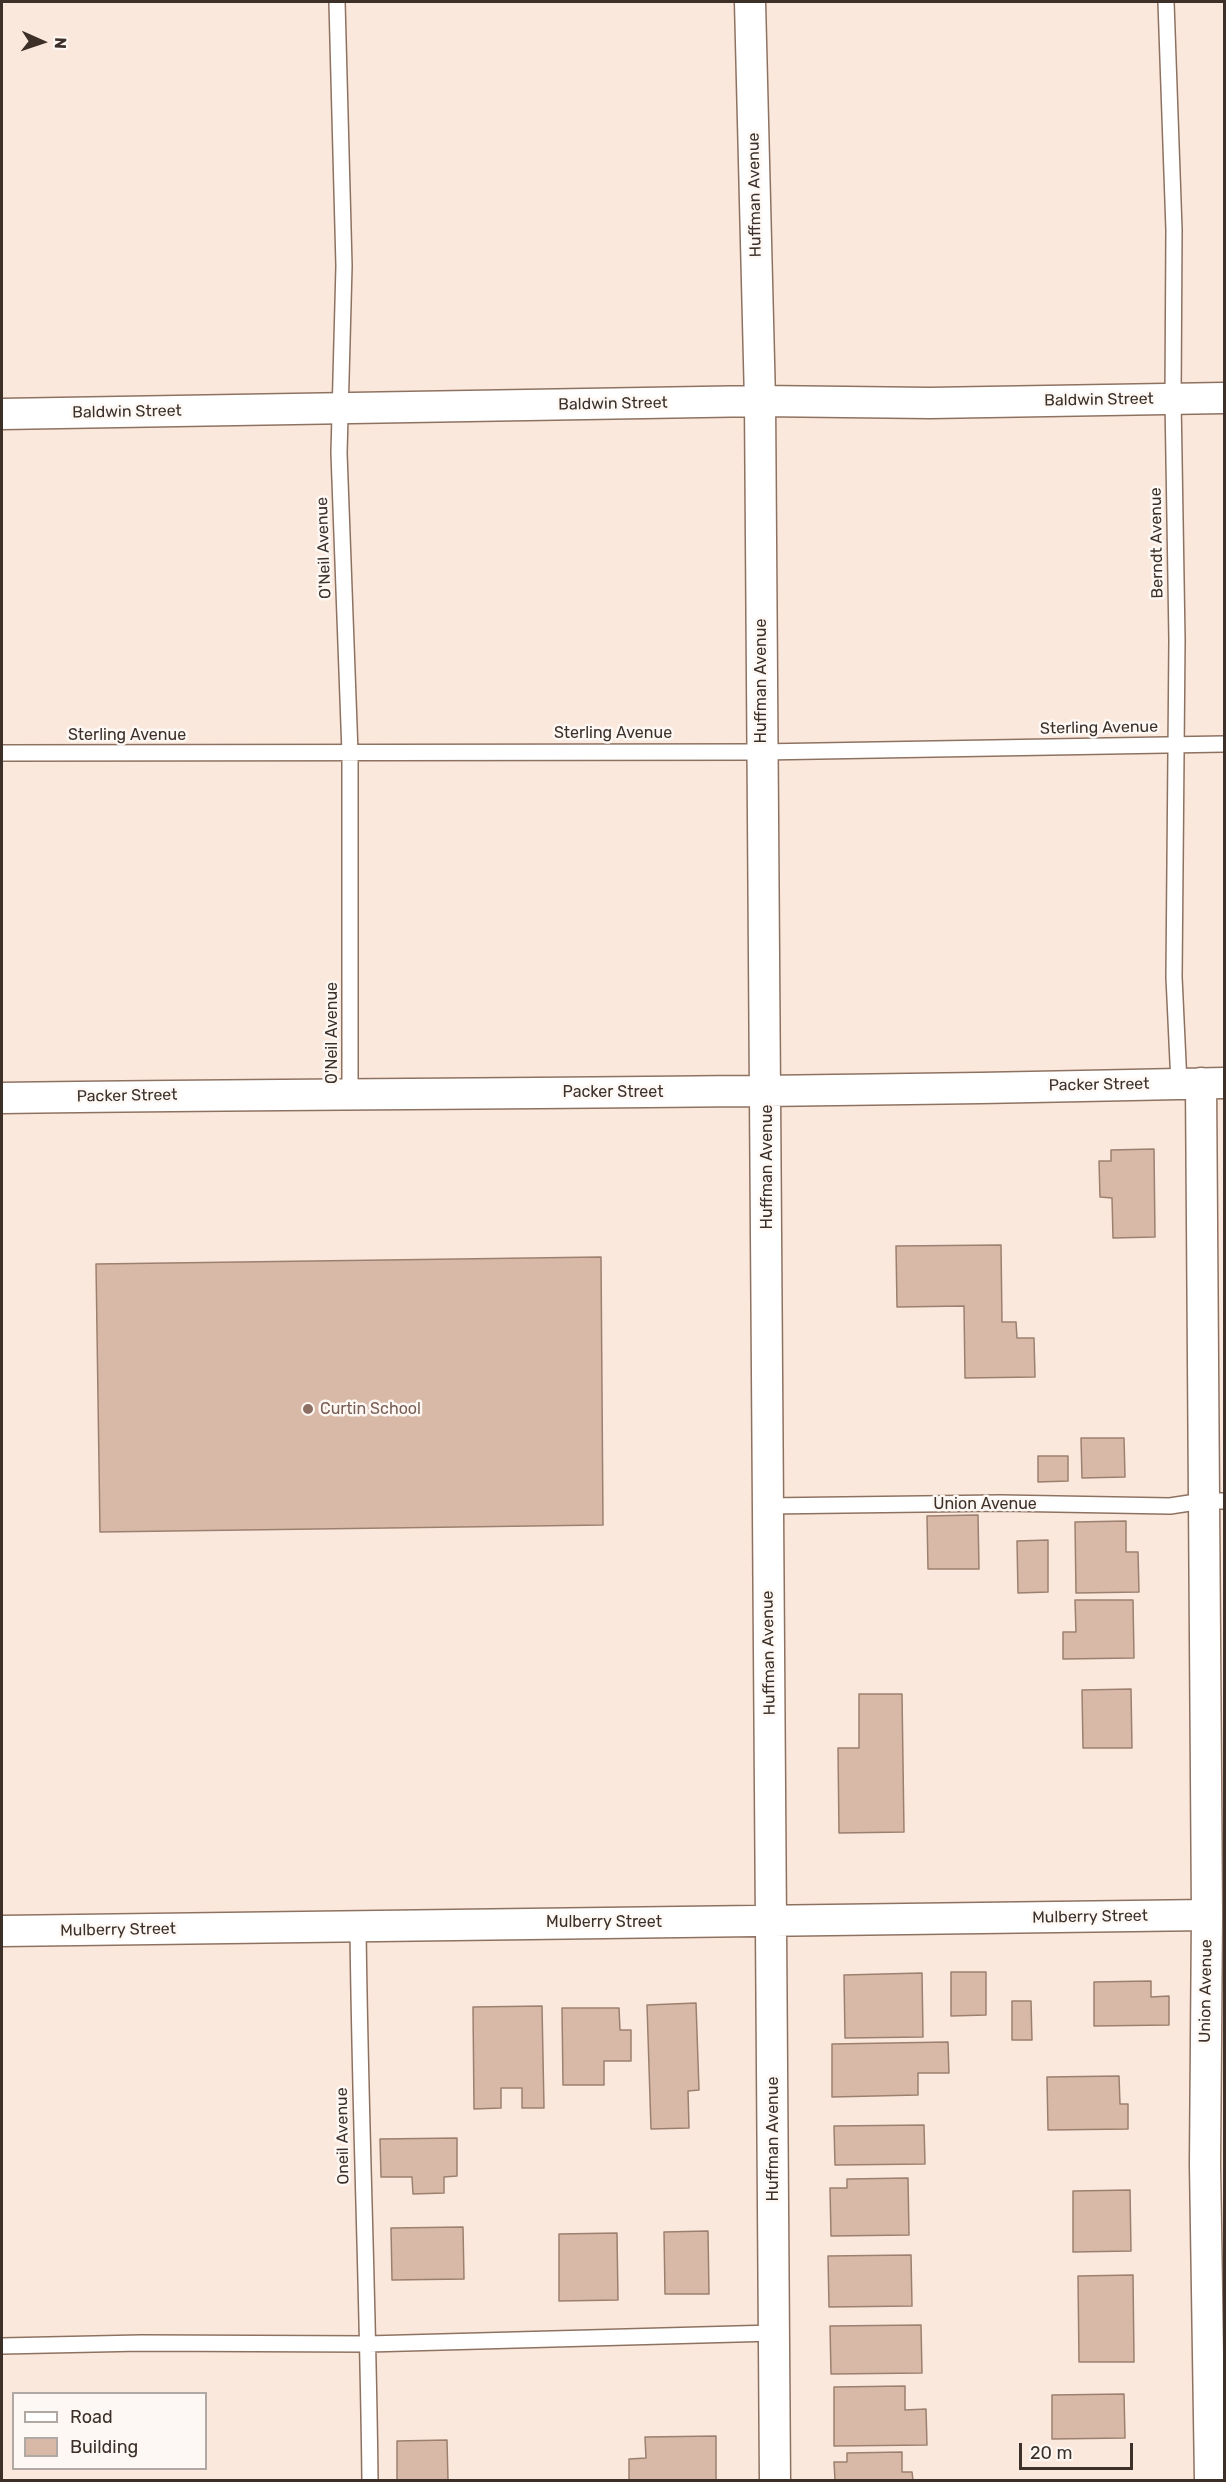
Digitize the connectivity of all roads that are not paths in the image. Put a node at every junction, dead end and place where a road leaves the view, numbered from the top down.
1 (337, 2) edge
2 (750, 2) edge
3 (1166, 2) edge
4 (1224, 398) edge
5 (1173, 399) junction
6 (760, 401) junction
7 (339, 409) junction
8 (2, 414) edge
9 (1224, 744) edge
10 (1176, 745) junction
11 (761, 752) junction
12 (2, 753) edge
13 (350, 753) junction
14 (1201, 1083) edge
15 (767, 1092) junction
16 (350, 1094) junction
17 (2, 1098) edge
18 (1214, 1501) edge
19 (766, 1506) junction
20 (1216, 1915) edge
21 (772, 1921) junction
22 (358, 1927) junction
23 (2, 1931) edge
24 (774, 2333) junction
25 (368, 2344) junction
26 (2, 2346) edge
27 (370, 2481) edge
28 (775, 2481) edge
29 (1210, 2481) edge

1 - 7 lane, O'Neil Avenue
2 - 6 street, Huffman Avenue
3 - 5 lane, Berndt Avenue
4 - 5 street, Baldwin Street
5 - 6 street, Baldwin Street
5 - 10 lane, Berndt Avenue
6 - 7 street, Baldwin Street
6 - 11 street, Huffman Avenue
7 - 8 street, Baldwin Street
7 - 13 lane, O'Neil Avenue
9 - 10 lane, Sterling Avenue
10 - 11 lane, Sterling Avenue
10 - 14 lane, Berndt Avenue
11 - 13 lane, Sterling Avenue
11 - 15 street, Huffman Avenue
12 - 13 lane, Sterling Avenue
13 - 16 lane, O'Neil Avenue
14 - 15 street, Packer Street
14 - 18 street, Union Avenue
15 - 16 street, Packer Street
15 - 19 street, Huffman Avenue
16 - 17 street, Packer Street
18 - 19 lane, Union Avenue
18 - 20 street, Union Avenue
19 - 21 street, Huffman Avenue
20 - 21 street, Mulberry Street
20 - 29 street, Union Avenue
21 - 22 street, Mulberry Street
21 - 24 street, Huffman Avenue
22 - 23 street, Mulberry Street
22 - 25 lane, Oneil Avenue
24 - 25 lane
24 - 28 street, Huffman Avenue
25 - 26 lane
25 - 27 lane, Oneil Avenue

